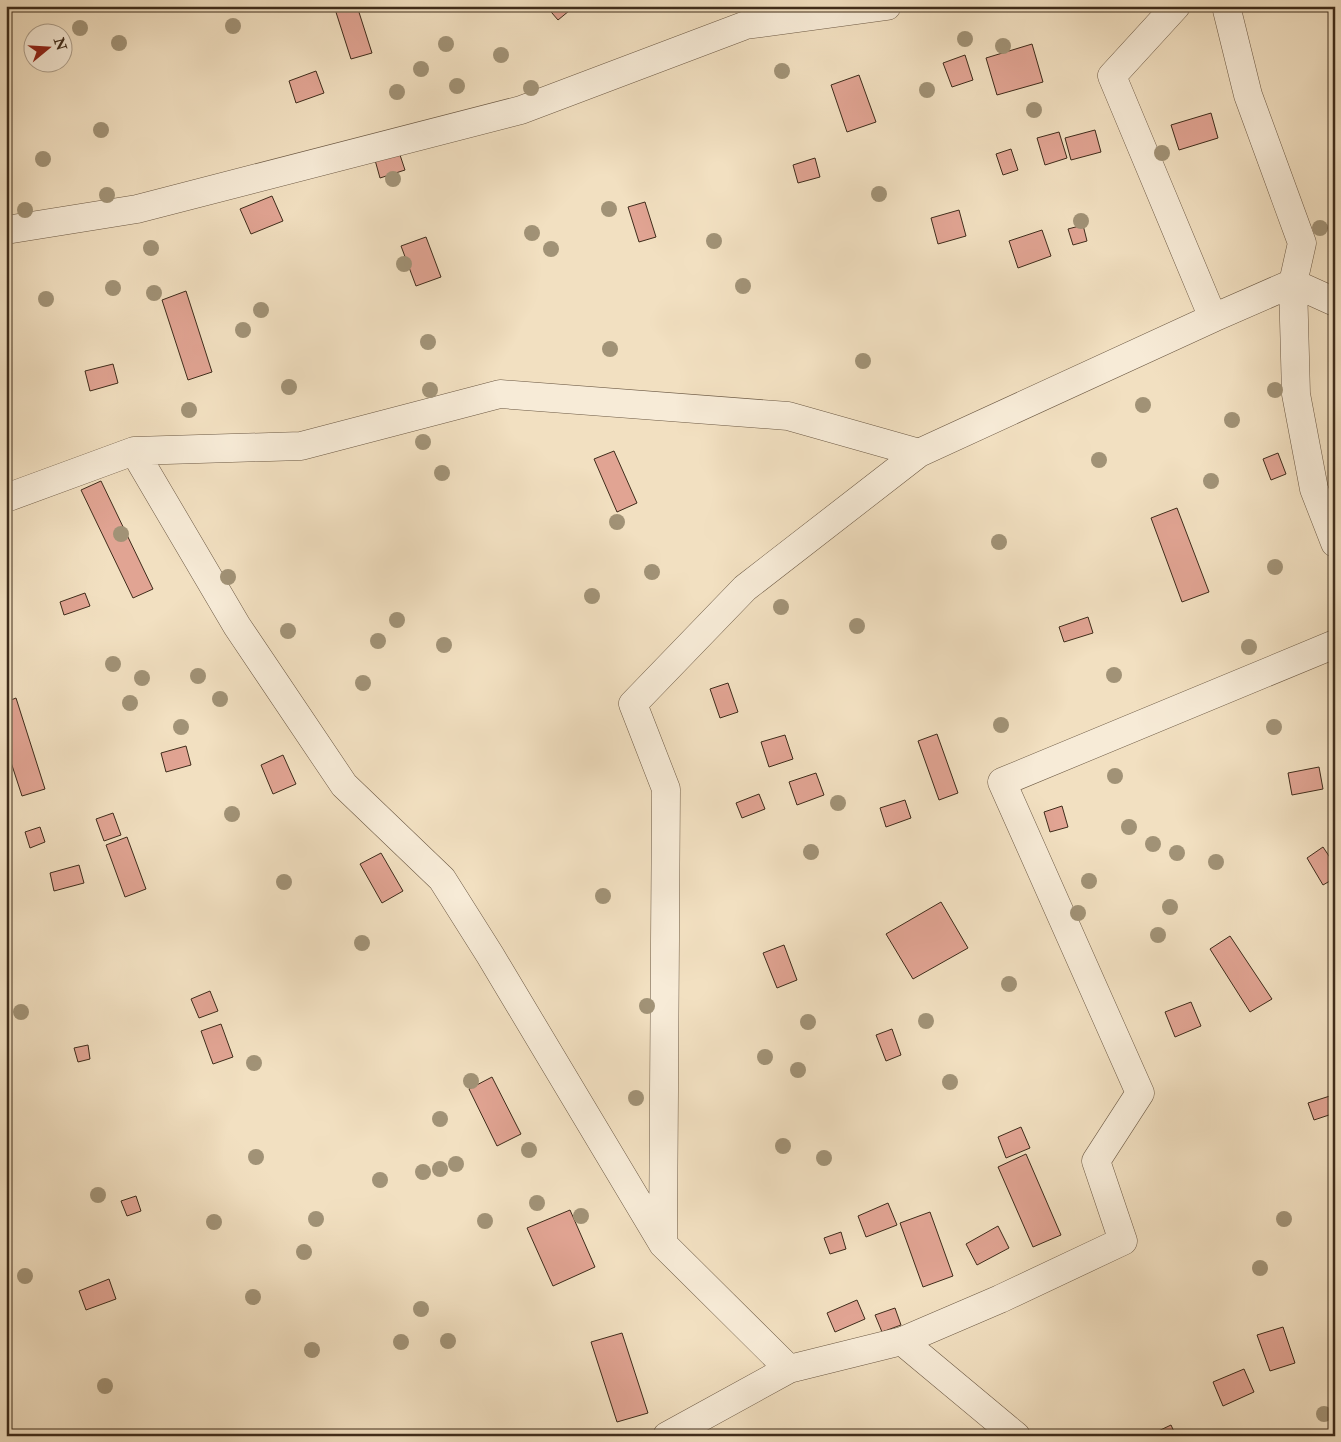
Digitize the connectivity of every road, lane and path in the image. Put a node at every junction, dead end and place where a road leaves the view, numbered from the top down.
1 (887, 6) edge
2 (1176, 6) edge
3 (1226, 6) edge
4 (6, 230) edge
5 (1294, 283) junction
6 (1335, 302) edge
7 (1213, 318) junction
8 (134, 451) junction
9 (919, 453) junction
10 (6, 498) edge
11 (1335, 543) edge
12 (1335, 644) edge
13 (663, 1244) junction
14 (902, 1341) junction
15 (789, 1369) junction
16 (667, 1436) edge
17 (1016, 1436) edge

1 - 4 street
2 - 7 street
3 - 5 street
5 - 6 street
5 - 7 street
5 - 11 street
7 - 9 street
8 - 9 street
8 - 10 street
8 - 13 street
9 - 13 street
12 - 14 street
13 - 15 street
14 - 15 street
14 - 17 street
15 - 16 street

